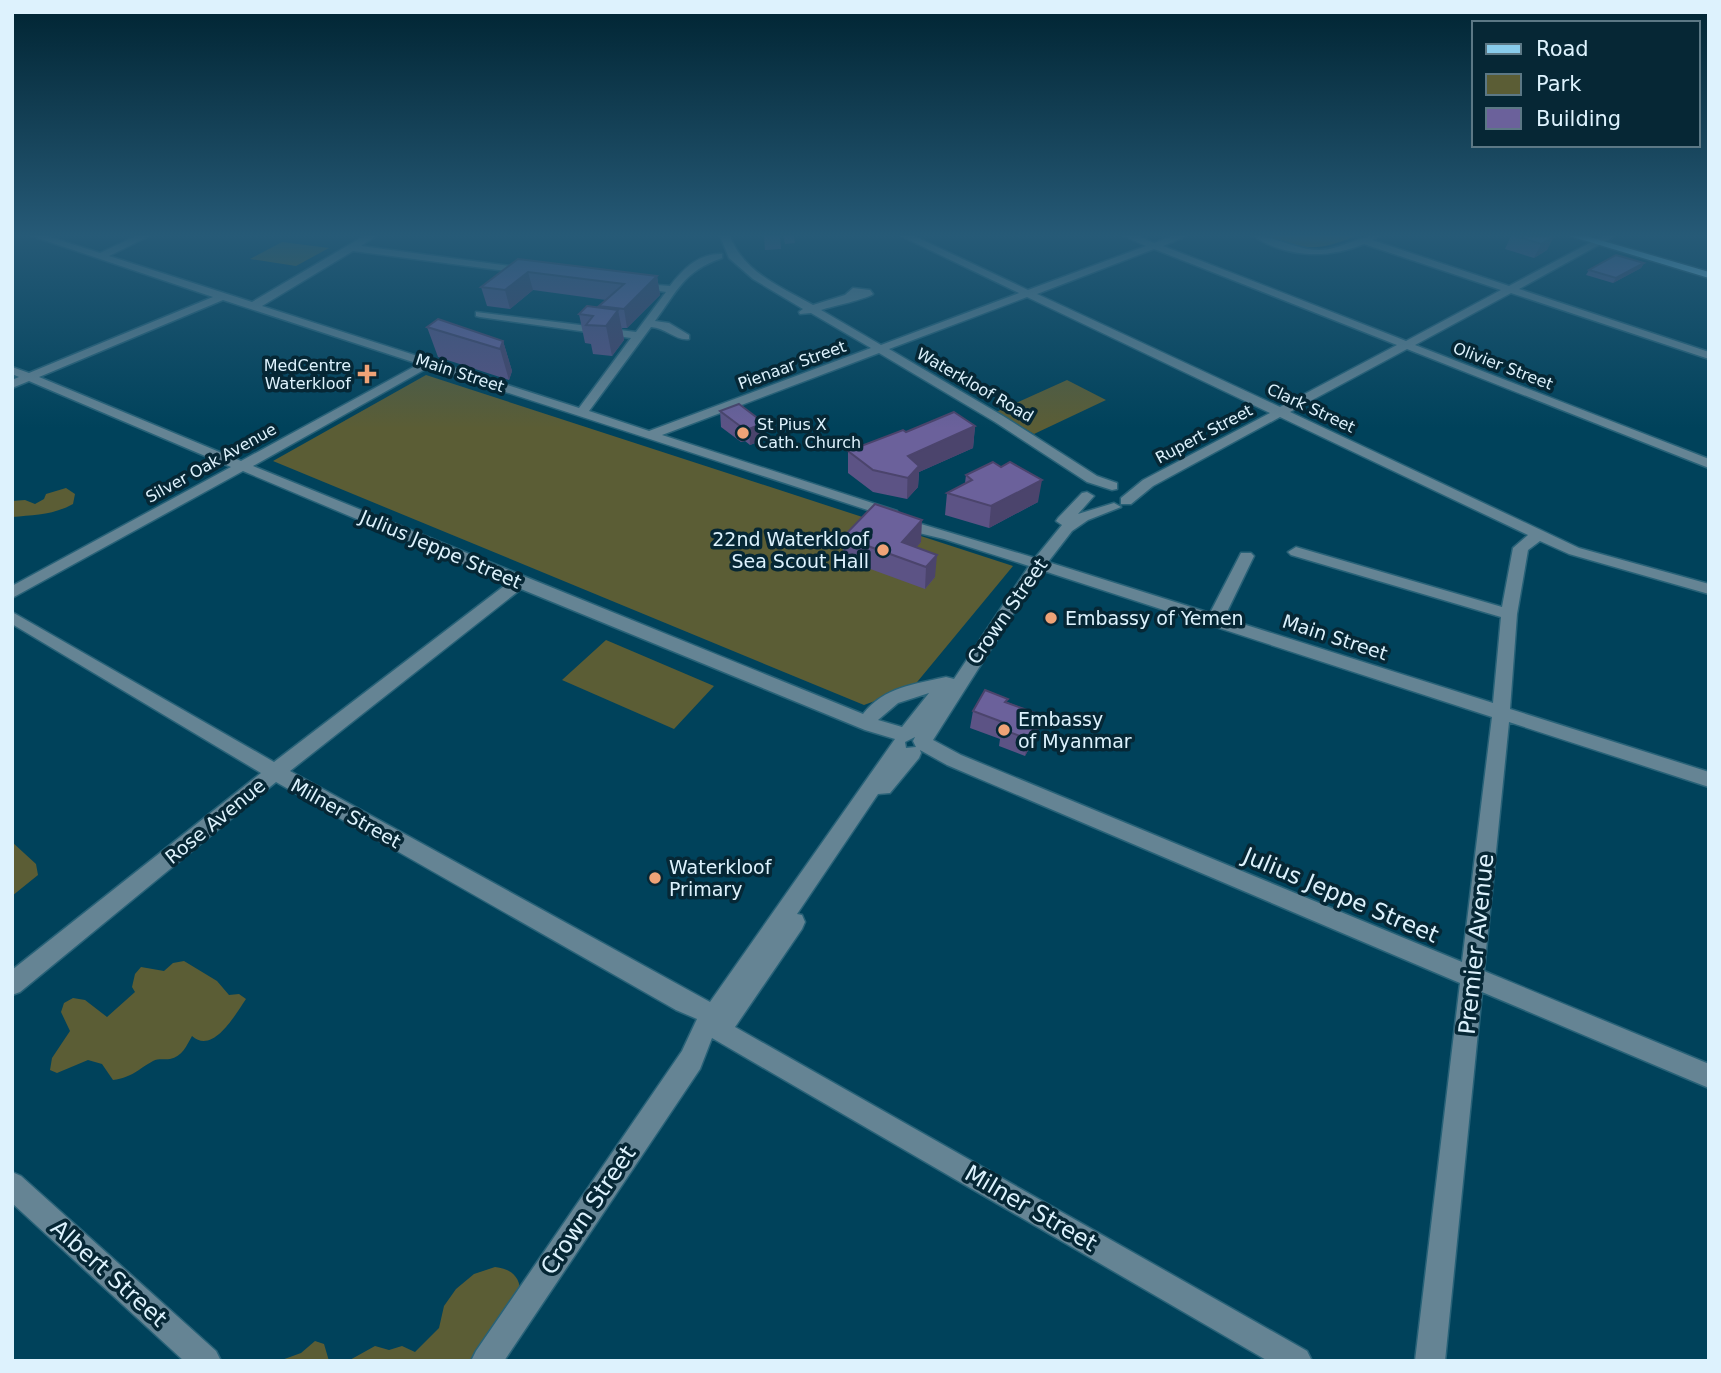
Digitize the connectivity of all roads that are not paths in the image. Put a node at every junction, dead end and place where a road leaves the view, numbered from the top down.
1 (214, 300) edge
2 (238, 300) edge
3 (263, 300) edge
4 (667, 300) edge
5 (788, 300) edge
6 (840, 300) edge
7 (1008, 300) edge
8 (1042, 300) edge
9 (1292, 300) edge
10 (1490, 300) edge
11 (1544, 300) edge
12 (255, 305) junction
13 (807, 311) junction
14 (480, 314) dead end
15 (649, 324) junction
16 (640, 336) junction
17 (685, 337) dead end
18 (1406, 345) junction
19 (876, 350) junction
20 (1709, 356) edge
21 (428, 364) junction
22 (12, 370) edge
23 (29, 377) junction
24 (12, 384) edge
25 (957, 398) junction
26 (582, 412) junction
27 (1280, 413) junction
28 (650, 435) junction
29 (1709, 464) edge
30 (242, 466) junction
31 (1148, 484) junction
32 (1114, 487) junction
33 (1087, 494) junction
34 (1120, 504) junction
35 (1538, 534) junction
36 (1296, 552) dead end
37 (1246, 556) dead end
38 (1033, 563) junction
39 (519, 582) junction
40 (1709, 589) edge
41 (12, 593) edge
42 (1509, 614) junction
43 (12, 617) edge
44 (1215, 620) junction
45 (951, 684) junction
46 (1501, 713) junction
47 (869, 724) junction
48 (910, 743) junction
49 (275, 772) junction
50 (1709, 780) edge
51 (1473, 979) junction
52 (12, 984) edge
53 (718, 1023) junction
54 (1709, 1076) edge
55 (12, 1185) edge
56 (206, 1361) edge
57 (486, 1361) edge
58 (1297, 1361) edge
59 (1430, 1361) edge

1 - 23 street
2 - 12 street, Main Street
3 - 12 street
4 - 15 street
5 - 13 street, Waterkloof Road
6 - 13 street
7 - 19 street, Pienaar Street
8 - 27 street, Clark Street
9 - 18 street, Olivier Street
10 - 18 street, Rupert Street
11 - 20 street
12 - 21 street, Main Street
13 - 19 street, Waterkloof Road
14 - 16 street
15 - 16 street
15 - 17 street
16 - 26 street
18 - 27 street, Rupert Street
18 - 29 street, Olivier Street
19 - 25 street, Waterkloof Road
19 - 28 street, Pienaar Street
21 - 26 street, Main Street
21 - 30 street, Silver Oak Avenue
22 - 23 street, Julius Jeppe Street
23 - 24 street
23 - 30 street, Julius Jeppe Street
25 - 32 street, Waterkloof Road
25 - 33 street, Waterkloof Road
26 - 28 street, Main Street
27 - 31 street, Rupert Street
27 - 35 street, Clark Street
28 - 38 street, Main Street
30 - 39 street, Julius Jeppe Street
30 - 41 street, Silver Oak Avenue
31 - 32 street, Rupert Street
31 - 34 street, Rupert Street
32 - 33 street, Rupert Street
32 - 34 street
33 - 34 street
33 - 38 street, Crown Street
34 - 38 street, Crown Street
35 - 40 street, Clark Street
35 - 42 street, Premier Avenue
36 - 42 street
37 - 44 street
38 - 44 street, Main Street
38 - 45 street, Crown Street
39 - 47 street, Julius Jeppe Street
39 - 49 street, Rose Avenue
42 - 46 street, Premier Avenue
43 - 49 street, Milner Street
44 - 46 street, Main Street
45 - 47 street
45 - 48 street, Crown Street
46 - 50 street, Main Street
46 - 51 street, Premier Avenue
47 - 48 street, Julius Jeppe Street
48 - 51 street, Julius Jeppe Street
48 - 53 street, Crown Street
49 - 52 street, Rose Avenue
49 - 53 street, Milner Street
51 - 54 street, Julius Jeppe Street
51 - 59 street, Premier Avenue
53 - 57 street, Crown Street
53 - 58 street, Milner Street
55 - 56 street, Albert Street

